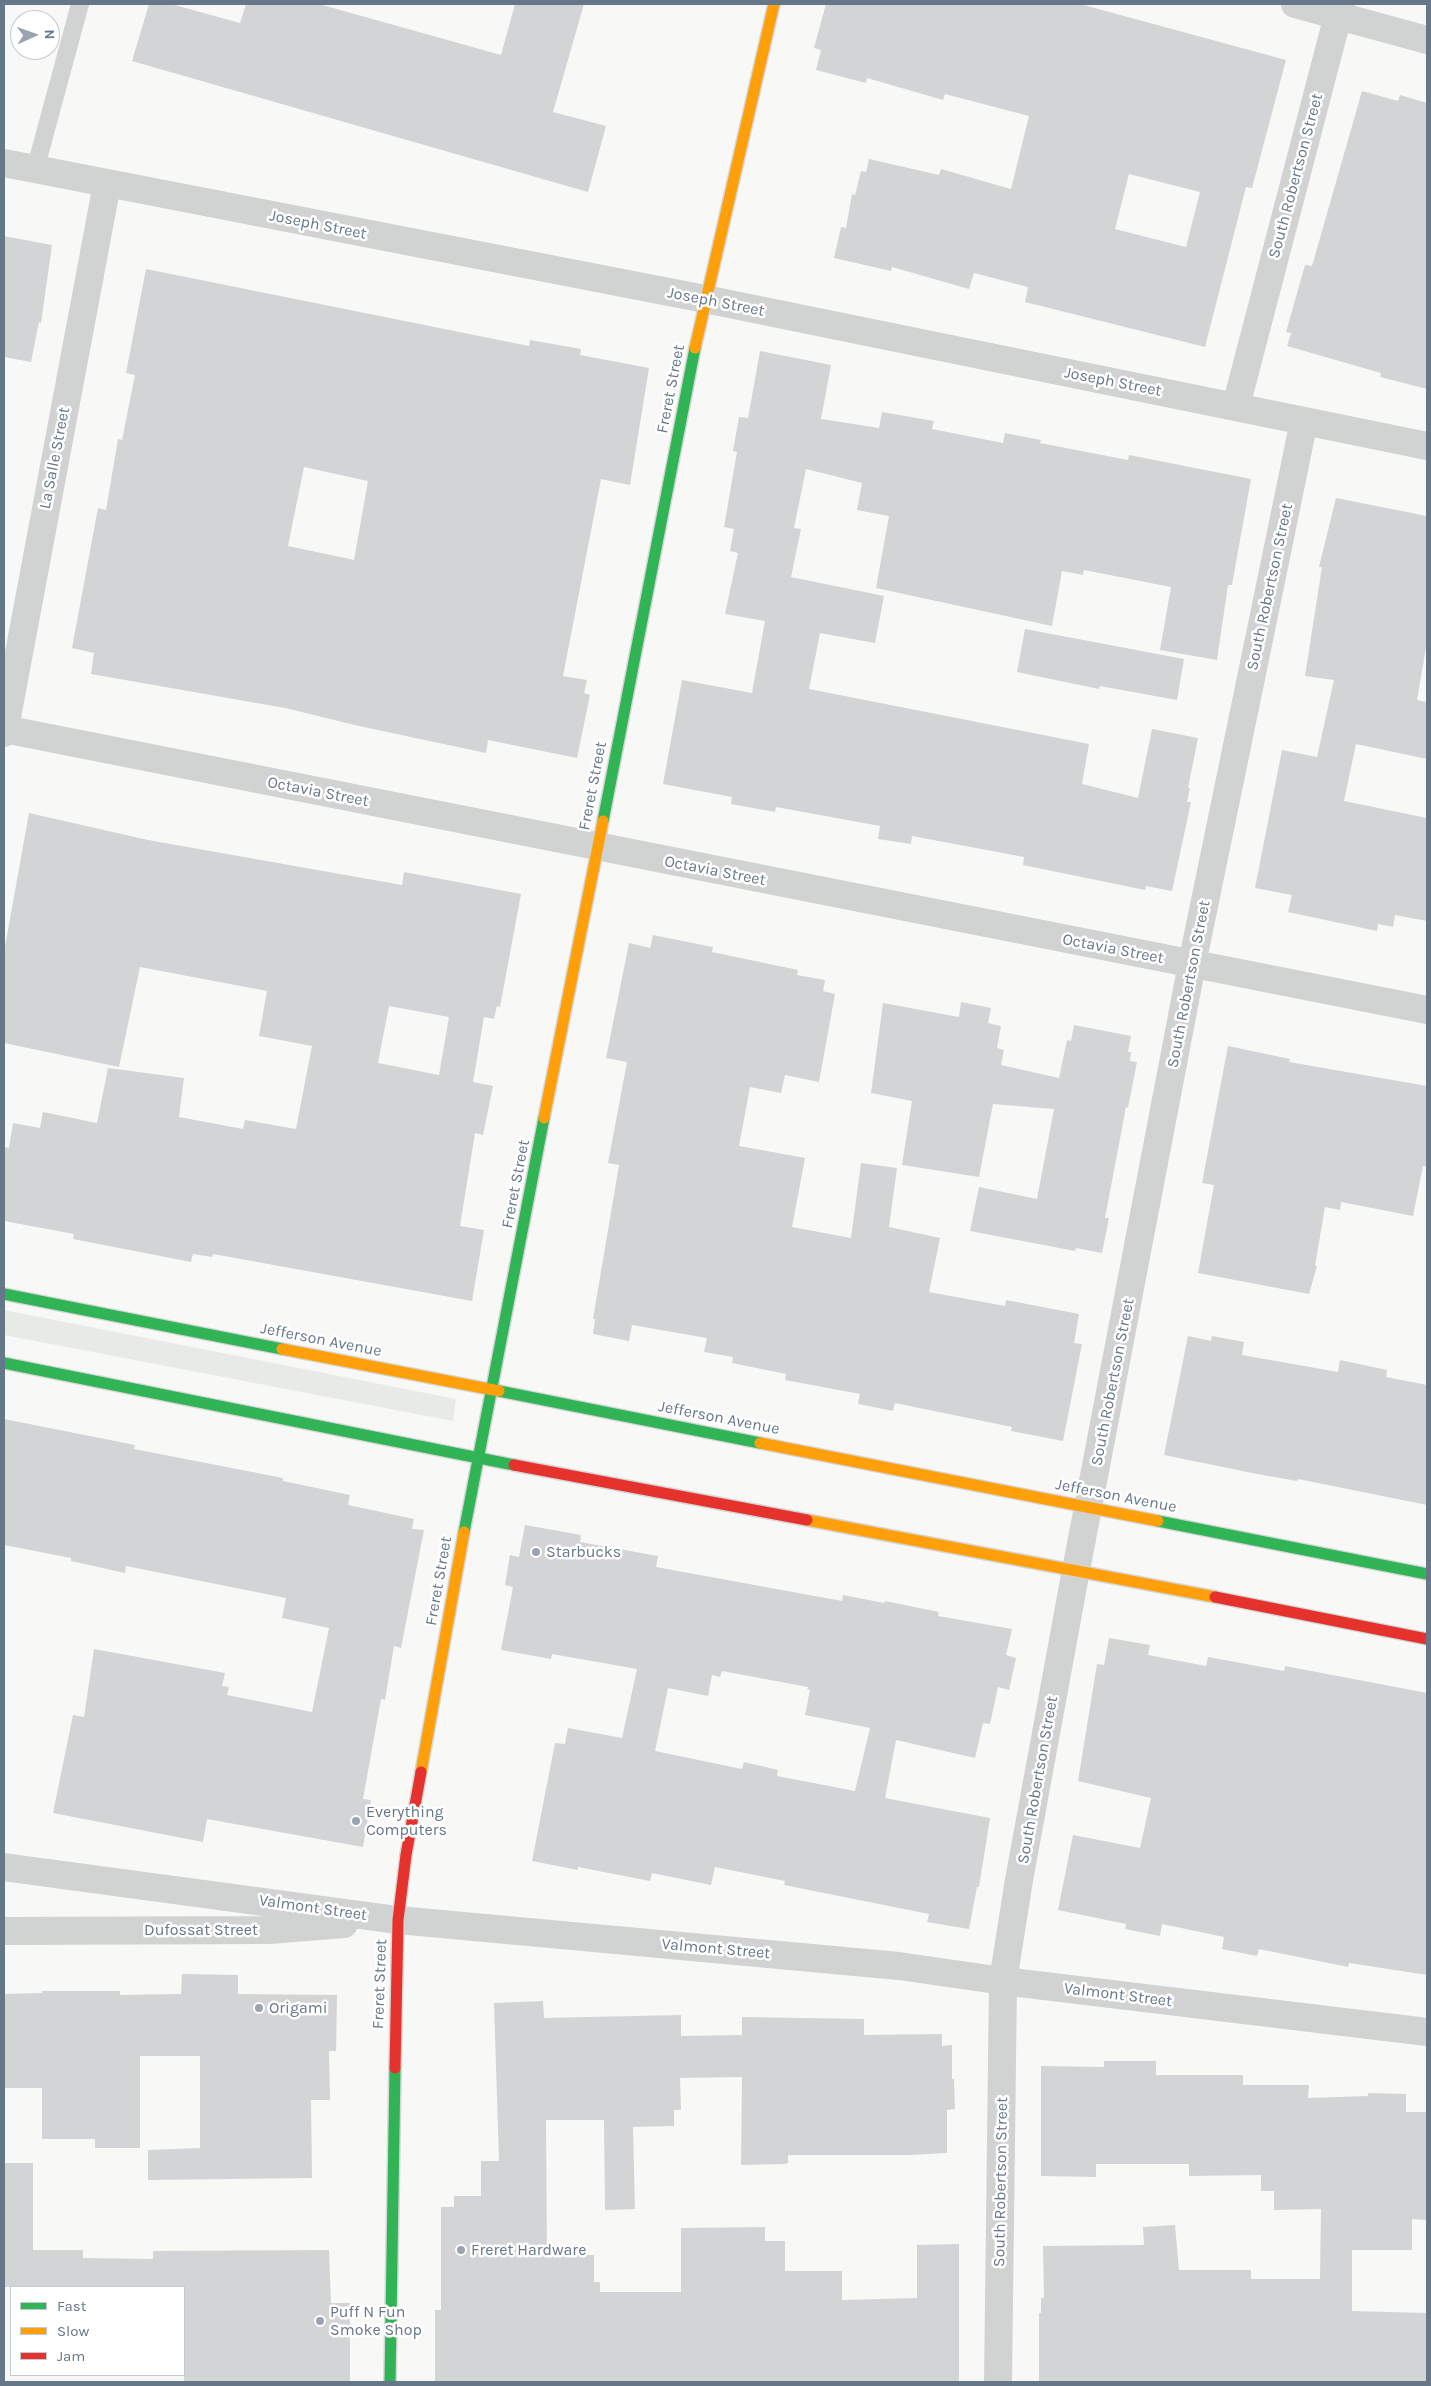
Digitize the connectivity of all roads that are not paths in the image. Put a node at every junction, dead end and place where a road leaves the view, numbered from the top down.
1 (80, 4) edge
2 (774, 4) edge
3 (1295, 4) edge
4 (1339, 10) edge
5 (1427, 40) edge
6 (4, 164) edge
7 (35, 170) junction
8 (107, 184) junction
9 (705, 299) junction
10 (1236, 406) junction
11 (1304, 421) junction
12 (1427, 446) edge
13 (4, 730) edge
14 (598, 847) junction
15 (1192, 964) junction
16 (1427, 1010) edge
17 (4, 1294) edge
18 (4, 1363) edge
19 (492, 1390) junction
20 (478, 1458) junction
21 (1089, 1507) junction
22 (1076, 1570) junction
23 (1427, 1574) edge
24 (1427, 1639) edge
25 (4, 1867) edge
26 (398, 1920) junction
27 (4, 1931) edge
28 (1003, 1982) junction
29 (1427, 2032) edge
30 (390, 2382) edge
31 (998, 2382) edge

1 - 7 lane
2 - 9 street, Freret Street
3 - 4 street
4 - 5 street
4 - 10 street, South Robertson Street
6 - 7 street, Joseph Street
7 - 8 street, Joseph Street
8 - 9 street, Joseph Street
8 - 13 street, La Salle Street
9 - 10 street, Joseph Street
9 - 14 street, Freret Street
10 - 11 street, Joseph Street
11 - 12 street, Joseph Street
11 - 15 street, South Robertson Street
13 - 14 street, Octavia Street
14 - 15 street, Octavia Street
14 - 19 street, Freret Street
15 - 16 street, Octavia Street
15 - 21 street, South Robertson Street
17 - 19 street, Jefferson Avenue
18 - 20 street
19 - 20 street, Freret Street
19 - 21 street, Jefferson Avenue
20 - 22 street
20 - 26 street, Freret Street
21 - 22 street, South Robertson Street
21 - 23 street, Jefferson Avenue
22 - 24 street
22 - 28 street, South Robertson Street
25 - 26 street, Valmont Street
26 - 27 street, Dufossat Street
26 - 28 street, Valmont Street
26 - 30 street, Freret Street
28 - 29 street, Valmont Street
28 - 31 street, South Robertson Street

